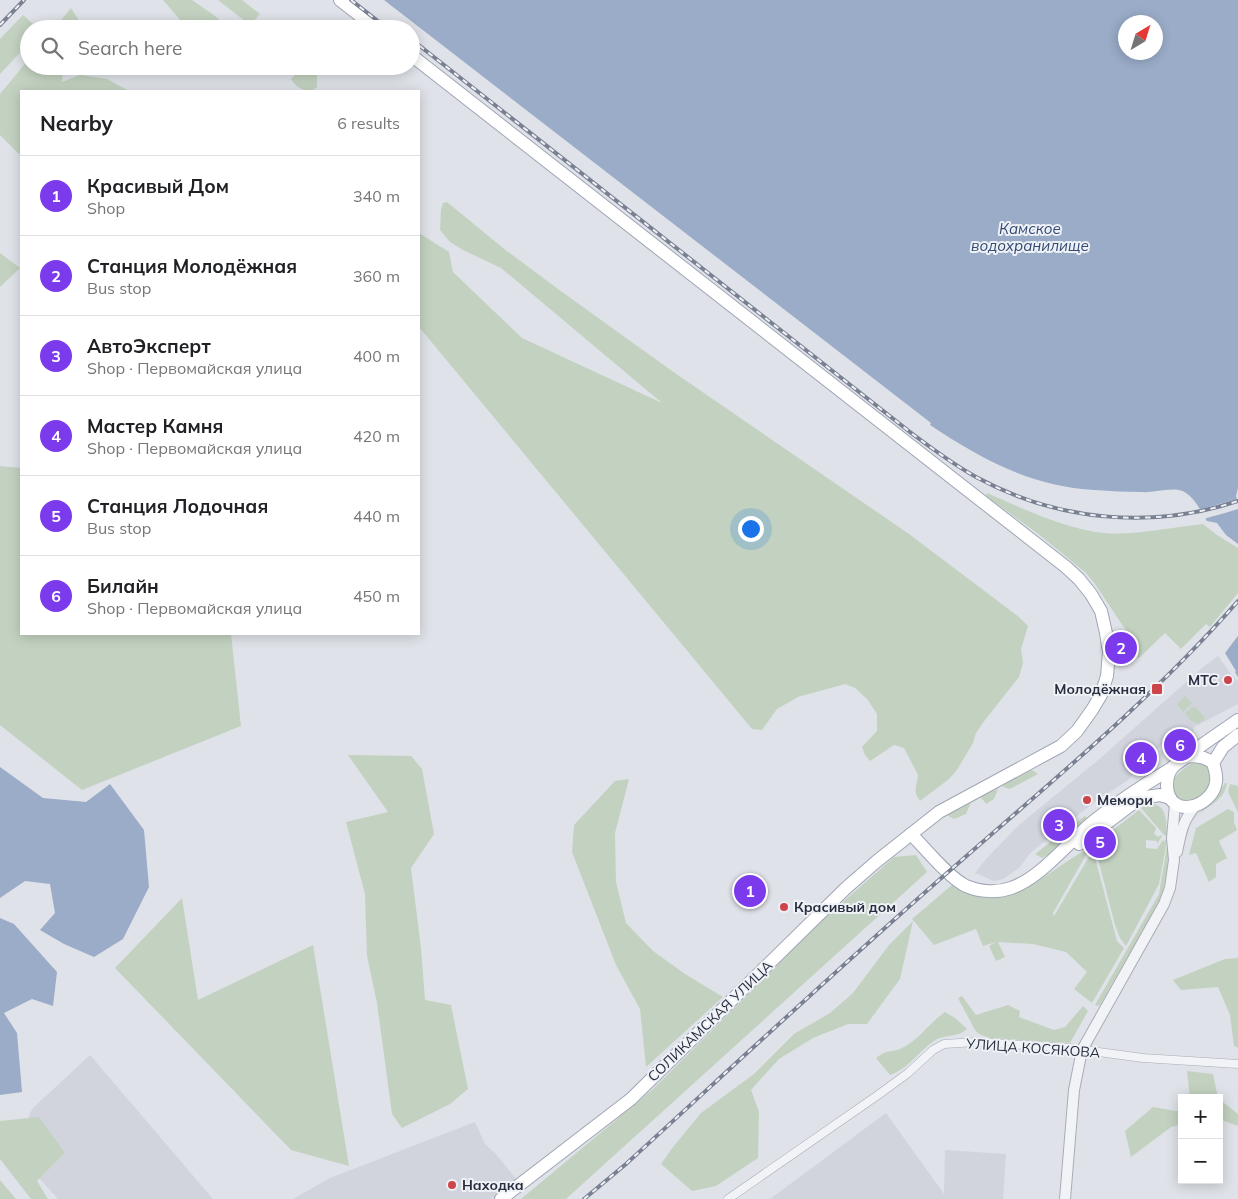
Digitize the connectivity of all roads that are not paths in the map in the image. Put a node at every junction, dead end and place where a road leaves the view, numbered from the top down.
1 (340, 0) edge
2 (366, 20) edge
3 (420, 62) edge
4 (1238, 720) edge
5 (1238, 735) edge
6 (1186, 757) junction
7 (1213, 763) junction
8 (1172, 768) junction
9 (1173, 801) junction
10 (1195, 806) junction
11 (912, 834) junction
12 (1174, 860) junction
13 (1048, 864) junction
14 (1082, 1050) junction
15 (1238, 1064) edge
16 (501, 1199) edge
17 (728, 1199) edge
18 (1065, 1199) edge

1 - 2 main road
3 - 11 main road, СОЛИКАМСКАЯ УЛИЦА
4 - 6 main road
5 - 7 main road
6 - 7 main road
6 - 8 main road
7 - 10 main road
8 - 9 main road
8 - 13 main road
9 - 10 main road
9 - 12 street
9 - 13 main road
10 - 12 street
11 - 13 main road
11 - 16 main road, СОЛИКАМСКАЯ УЛИЦА
12 - 14 street
14 - 15 street, УЛИЦА КОСЯКОВА
14 - 17 street, УЛИЦА КОСЯКОВА
14 - 18 street

